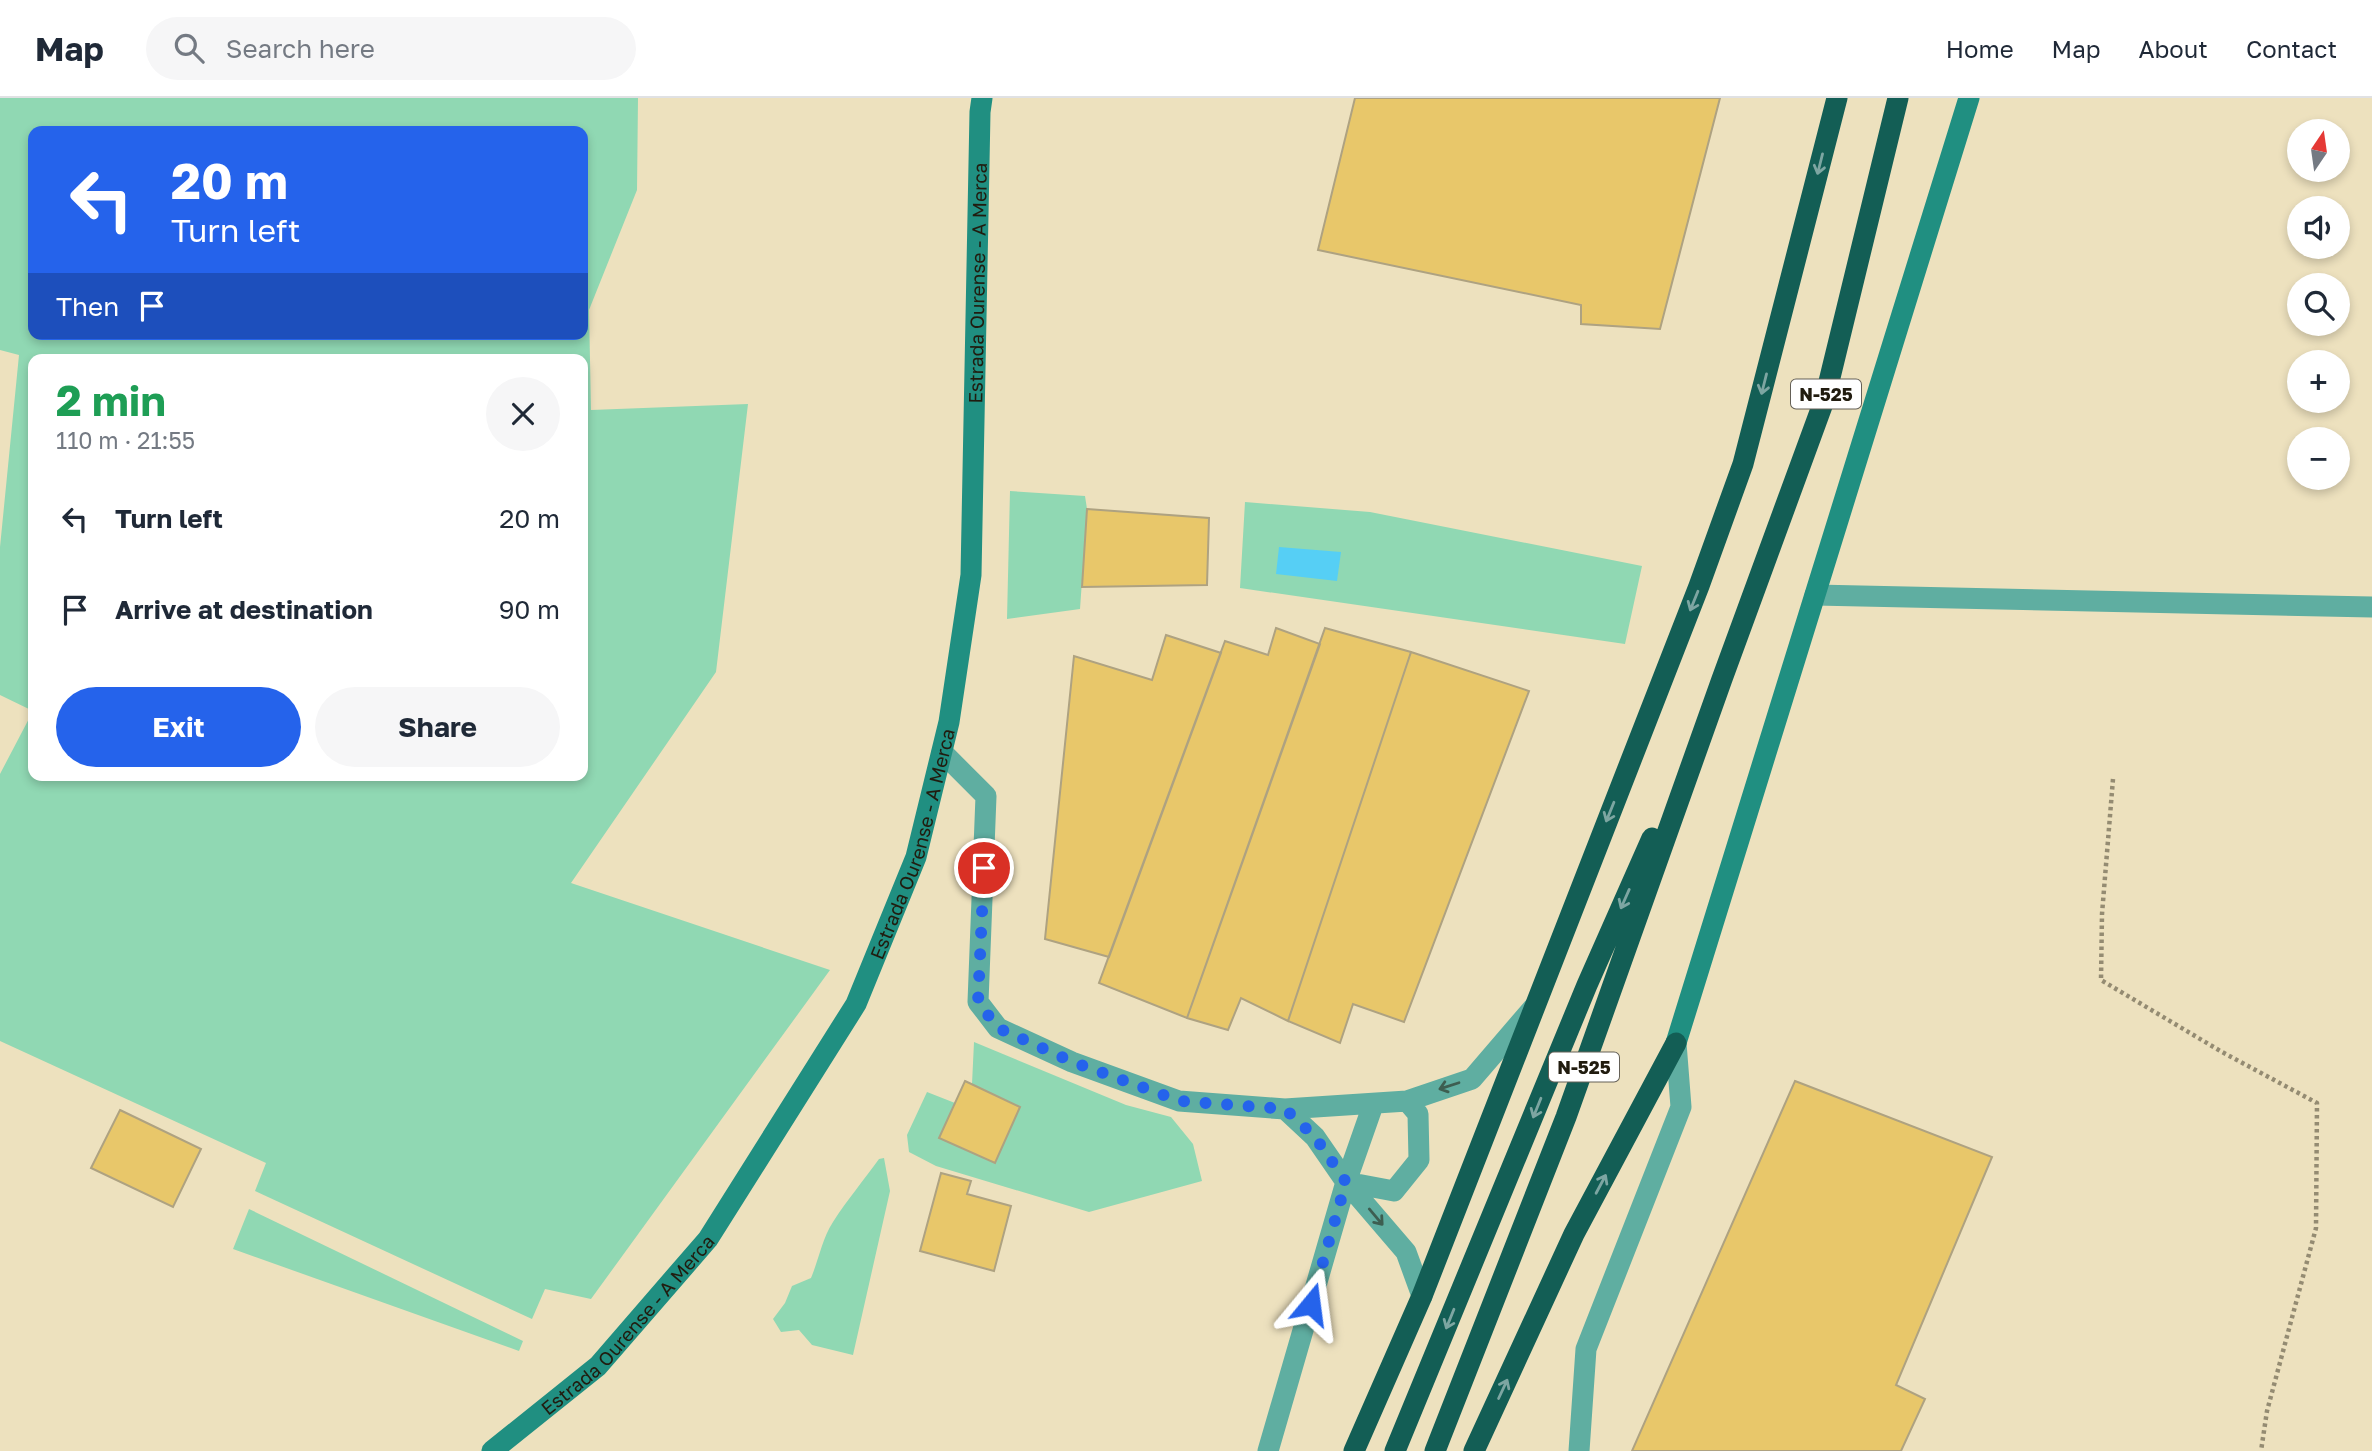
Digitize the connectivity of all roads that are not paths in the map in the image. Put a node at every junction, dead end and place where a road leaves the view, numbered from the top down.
1 (982, 98) edge
2 (1837, 98) edge
3 (1898, 98) edge
4 (1969, 98) edge
5 (1815, 595) junction
6 (2372, 607) edge
7 (1722, 679) junction
8 (942, 752) junction
9 (1533, 1008) junction
10 (1676, 1042) junction
11 (1407, 1101) junction
12 (1373, 1105) junction
13 (1285, 1109) junction
14 (1346, 1182) junction
15 (1422, 1296) junction
16 (492, 1451) edge
17 (1268, 1451) edge
18 (1354, 1451) edge
19 (1395, 1451) edge
20 (1435, 1451) edge
21 (1474, 1451) edge
22 (1579, 1451) edge

1 - 8 street, Estrada Ourense - A Merca
2 -> 9 highway
3 - 7 highway, N-525
4 - 5 street
5 - 6 street
5 - 10 street
7 -> 19 highway
7 - 20 highway, N-525
8 - 13 street
8 - 16 street, Estrada Ourense - A Merca
9 -> 11 street
9 - 15 highway
21 -> 10 highway
10 - 22 street
11 - 12 street
11 - 14 street
12 - 13 street
12 - 14 street
13 - 14 street
14 -> 15 street
14 - 17 street
15 - 18 highway

